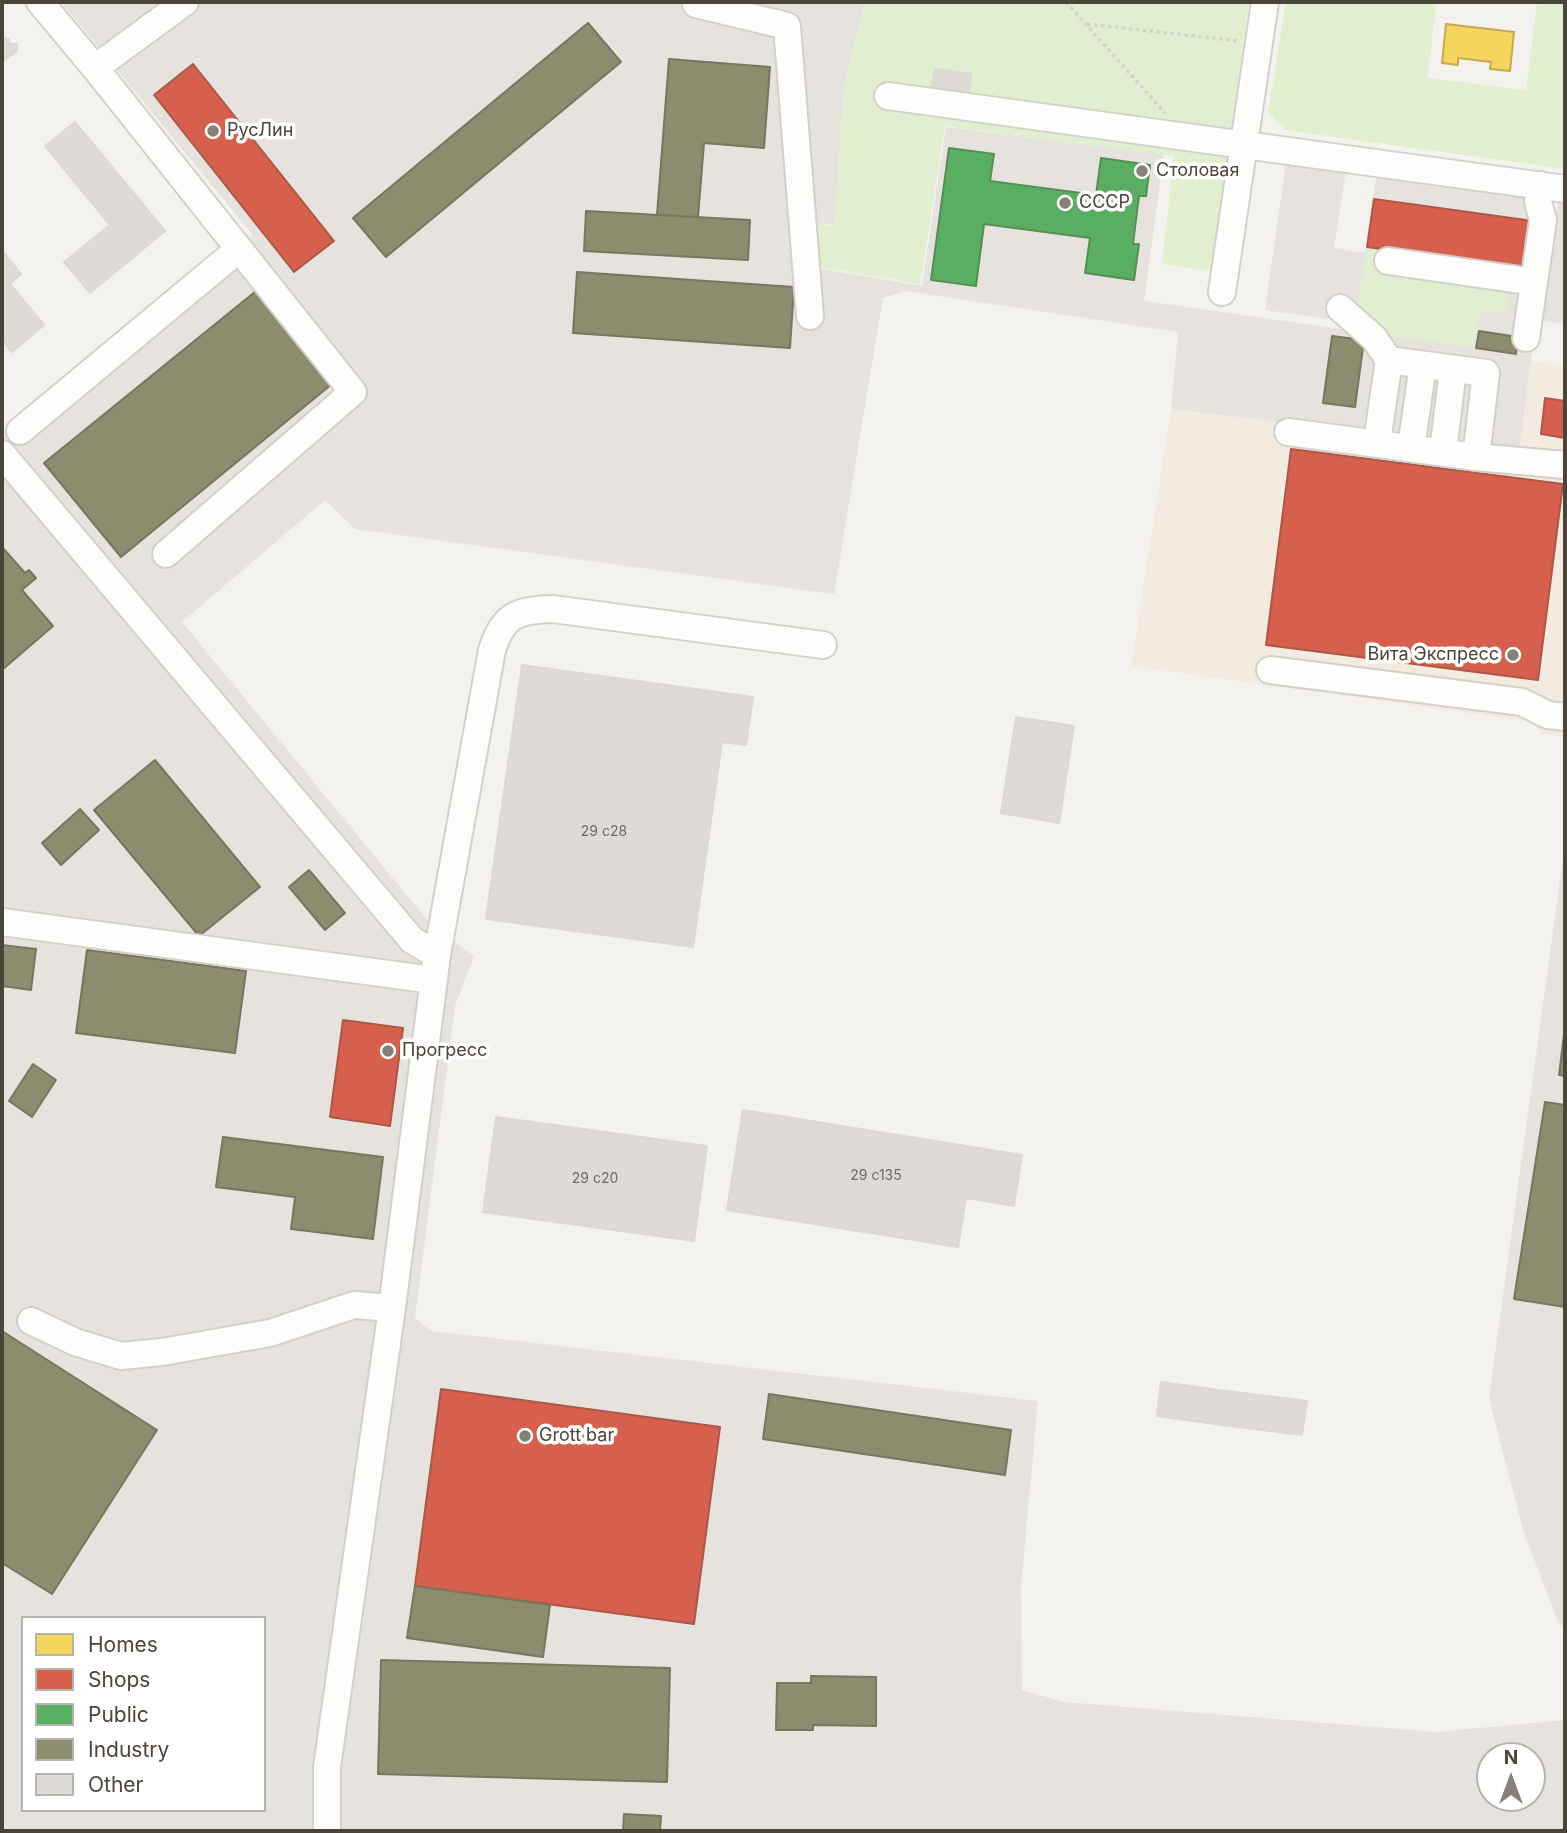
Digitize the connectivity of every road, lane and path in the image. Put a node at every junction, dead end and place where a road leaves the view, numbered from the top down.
1 (40, 2) edge
2 (185, 2) edge
3 (696, 2) edge
4 (1066, 2) edge
5 (1265, 2) edge
6 (1085, 23) junction
7 (1259, 43) junction
8 (95, 68) junction
9 (888, 96) dead end
10 (1185, 136) junction
11 (1245, 144) junction
12 (1553, 187) edge
13 (239, 249) junction
14 (1388, 261) dead end
15 (1534, 282) junction
16 (1222, 292) dead end
17 (1340, 308) dead end
18 (810, 316) dead end
19 (1526, 338) dead end
20 (1389, 360) junction
21 (1423, 365) junction
22 (1453, 369) junction
23 (20, 431) dead end
24 (1287, 432) dead end
25 (1377, 442) junction
26 (1410, 447) junction
27 (1443, 452) junction
28 (2, 454) edge
29 (1476, 457) junction
30 (1565, 465) edge
31 (166, 554) dead end
32 (823, 645) dead end
33 (1270, 670) dead end
34 (1565, 717) edge
35 (2, 922) edge
36 (435, 968) junction
37 (392, 1308) junction
38 (31, 1321) dead end
39 (327, 1831) edge

1 - 8 lane
2 - 8 lane
3 - 18 lane
4 - 6 path
5 - 7 lane
6 - 7 path
6 - 10 path
7 - 11 lane
8 - 13 lane
9 - 10 lane
10 - 11 lane
11 - 12 lane
11 - 16 lane
12 - 15 lane
13 - 23 lane
13 - 31 lane
14 - 15 lane
15 - 19 lane
17 - 20 lane
20 - 21 lane
20 - 25 lane
21 - 22 lane
21 - 26 lane
22 - 27 lane
22 - 29 lane
24 - 25 lane
25 - 26 lane
26 - 27 lane
27 - 29 lane
28 - 36 lane
29 - 30 lane
32 - 36 lane
33 - 34 lane
35 - 36 lane
36 - 37 lane
37 - 38 lane
37 - 39 lane

